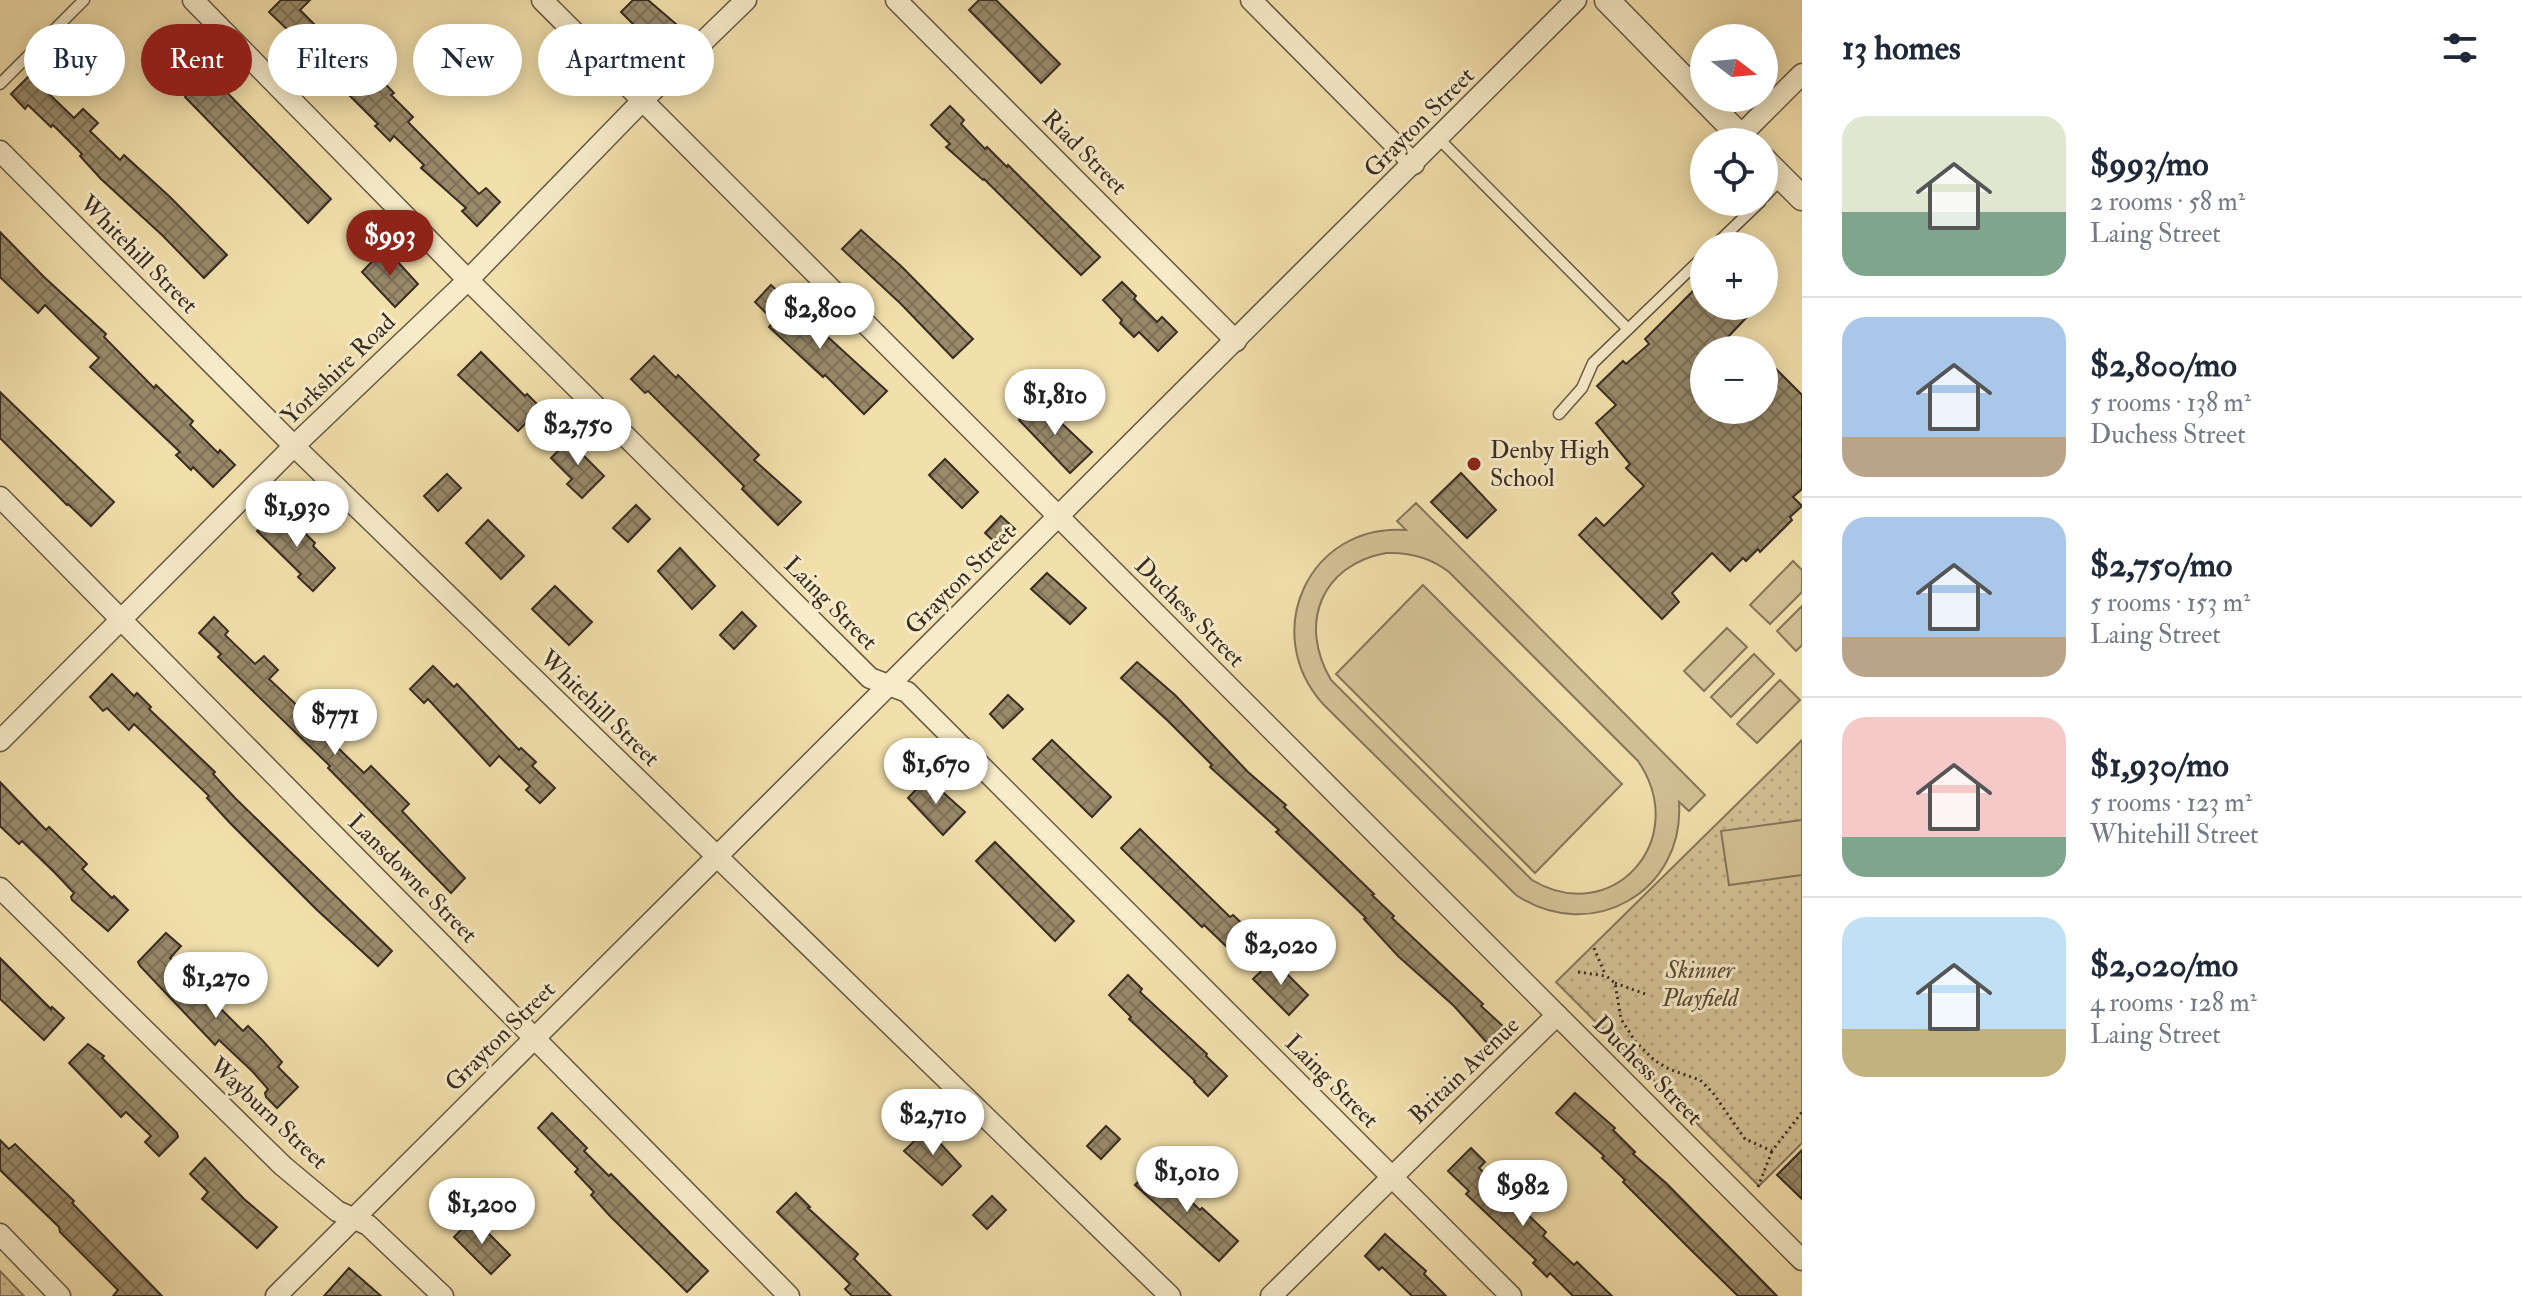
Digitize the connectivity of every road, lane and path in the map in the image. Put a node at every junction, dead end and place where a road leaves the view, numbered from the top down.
1 (84, 0) edge
2 (193, 0) edge
3 (542, 0) edge
4 (746, 0) edge
5 (896, 0) edge
6 (1251, 0) edge
7 (1576, 0) edge
8 (1607, 0) edge
9 (1802, 74) edge
10 (0, 84) edge
11 (642, 101) junction
12 (1732, 128) edge
13 (1753, 128) edge
14 (1439, 139) junction
15 (0, 151) edge
16 (1414, 164) junction
17 (1778, 173) edge
18 (1782, 177) junction
19 (1778, 181) edge
20 (1802, 198) edge
21 (1745, 216) edge
22 (1729, 232) edge
23 (1690, 269) edge
24 (468, 280) junction
25 (1628, 329) junction
26 (1236, 341) junction
27 (1559, 414) dead end
28 (294, 446) junction
29 (0, 497) edge
30 (1059, 517) junction
31 (121, 619) junction
32 (889, 686) junction
33 (0, 741) edge
34 (717, 857) junction
35 (0, 888) edge
36 (1594, 948) dead end
37 (1578, 972) dead end
38 (1606, 976) junction
39 (1615, 983) junction
40 (1648, 995) dead end
41 (1557, 1015) junction
42 (535, 1038) junction
43 (1802, 1112) edge
44 (1772, 1151) junction
45 (1391, 1177) junction
46 (1758, 1187) dead end
47 (354, 1219) junction
48 (0, 1234) edge
49 (1802, 1260) edge
50 (60, 1296) edge
51 (276, 1296) edge
52 (443, 1296) edge
53 (789, 1296) edge
54 (1170, 1296) edge
55 (1271, 1296) edge
56 (1511, 1296) edge

1 - 10 lane
2 - 24 street, Laing Street
3 - 11 street, Duchess Street
4 - 11 street, Yorkshire Road
5 - 26 street, Riad Street
6 - 16 street
7 - 14 street, Grayton Street
8 - 12 street
9 - 13 street
11 - 24 street, Yorkshire Road
11 - 30 street, Duchess Street
14 - 16 street, Grayton Street
14 - 25 lane
15 - 28 street, Whitehill Street
16 - 26 street, Grayton Street
17 - 18 street
18 - 19 lane
18 - 20 street
21 - 22 lane
23 - 25 lane
24 - 28 street, Yorkshire Road
24 - 32 street, Laing Street
25 - 27 lane
26 - 30 street, Grayton Street
28 - 31 street, Yorkshire Road
28 - 34 street, Whitehill Street
29 - 31 street, Lansdowne Street
30 - 32 street, Grayton Street
30 - 41 street, Duchess Street
31 - 33 street, Yorkshire Road
31 - 42 street, Lansdowne Street
32 - 34 street, Grayton Street
32 - 45 street, Laing Street
34 - 42 street, Grayton Street
34 - 54 street, Whitehill Street
35 - 47 street, Wayburn Street
36 - 38 path
37 - 38 path
38 - 39 path
39 - 40 path
39 - 44 path
41 - 45 street, Britain Avenue
41 - 49 street, Duchess Street
42 - 47 street, Grayton Street
42 - 53 street, Lansdowne Street
43 - 44 path
44 - 46 path
45 - 55 street, Britain Avenue
45 - 56 street, Laing Street
47 - 51 street, Grayton Street
47 - 52 street, Wayburn Street
48 - 50 street

